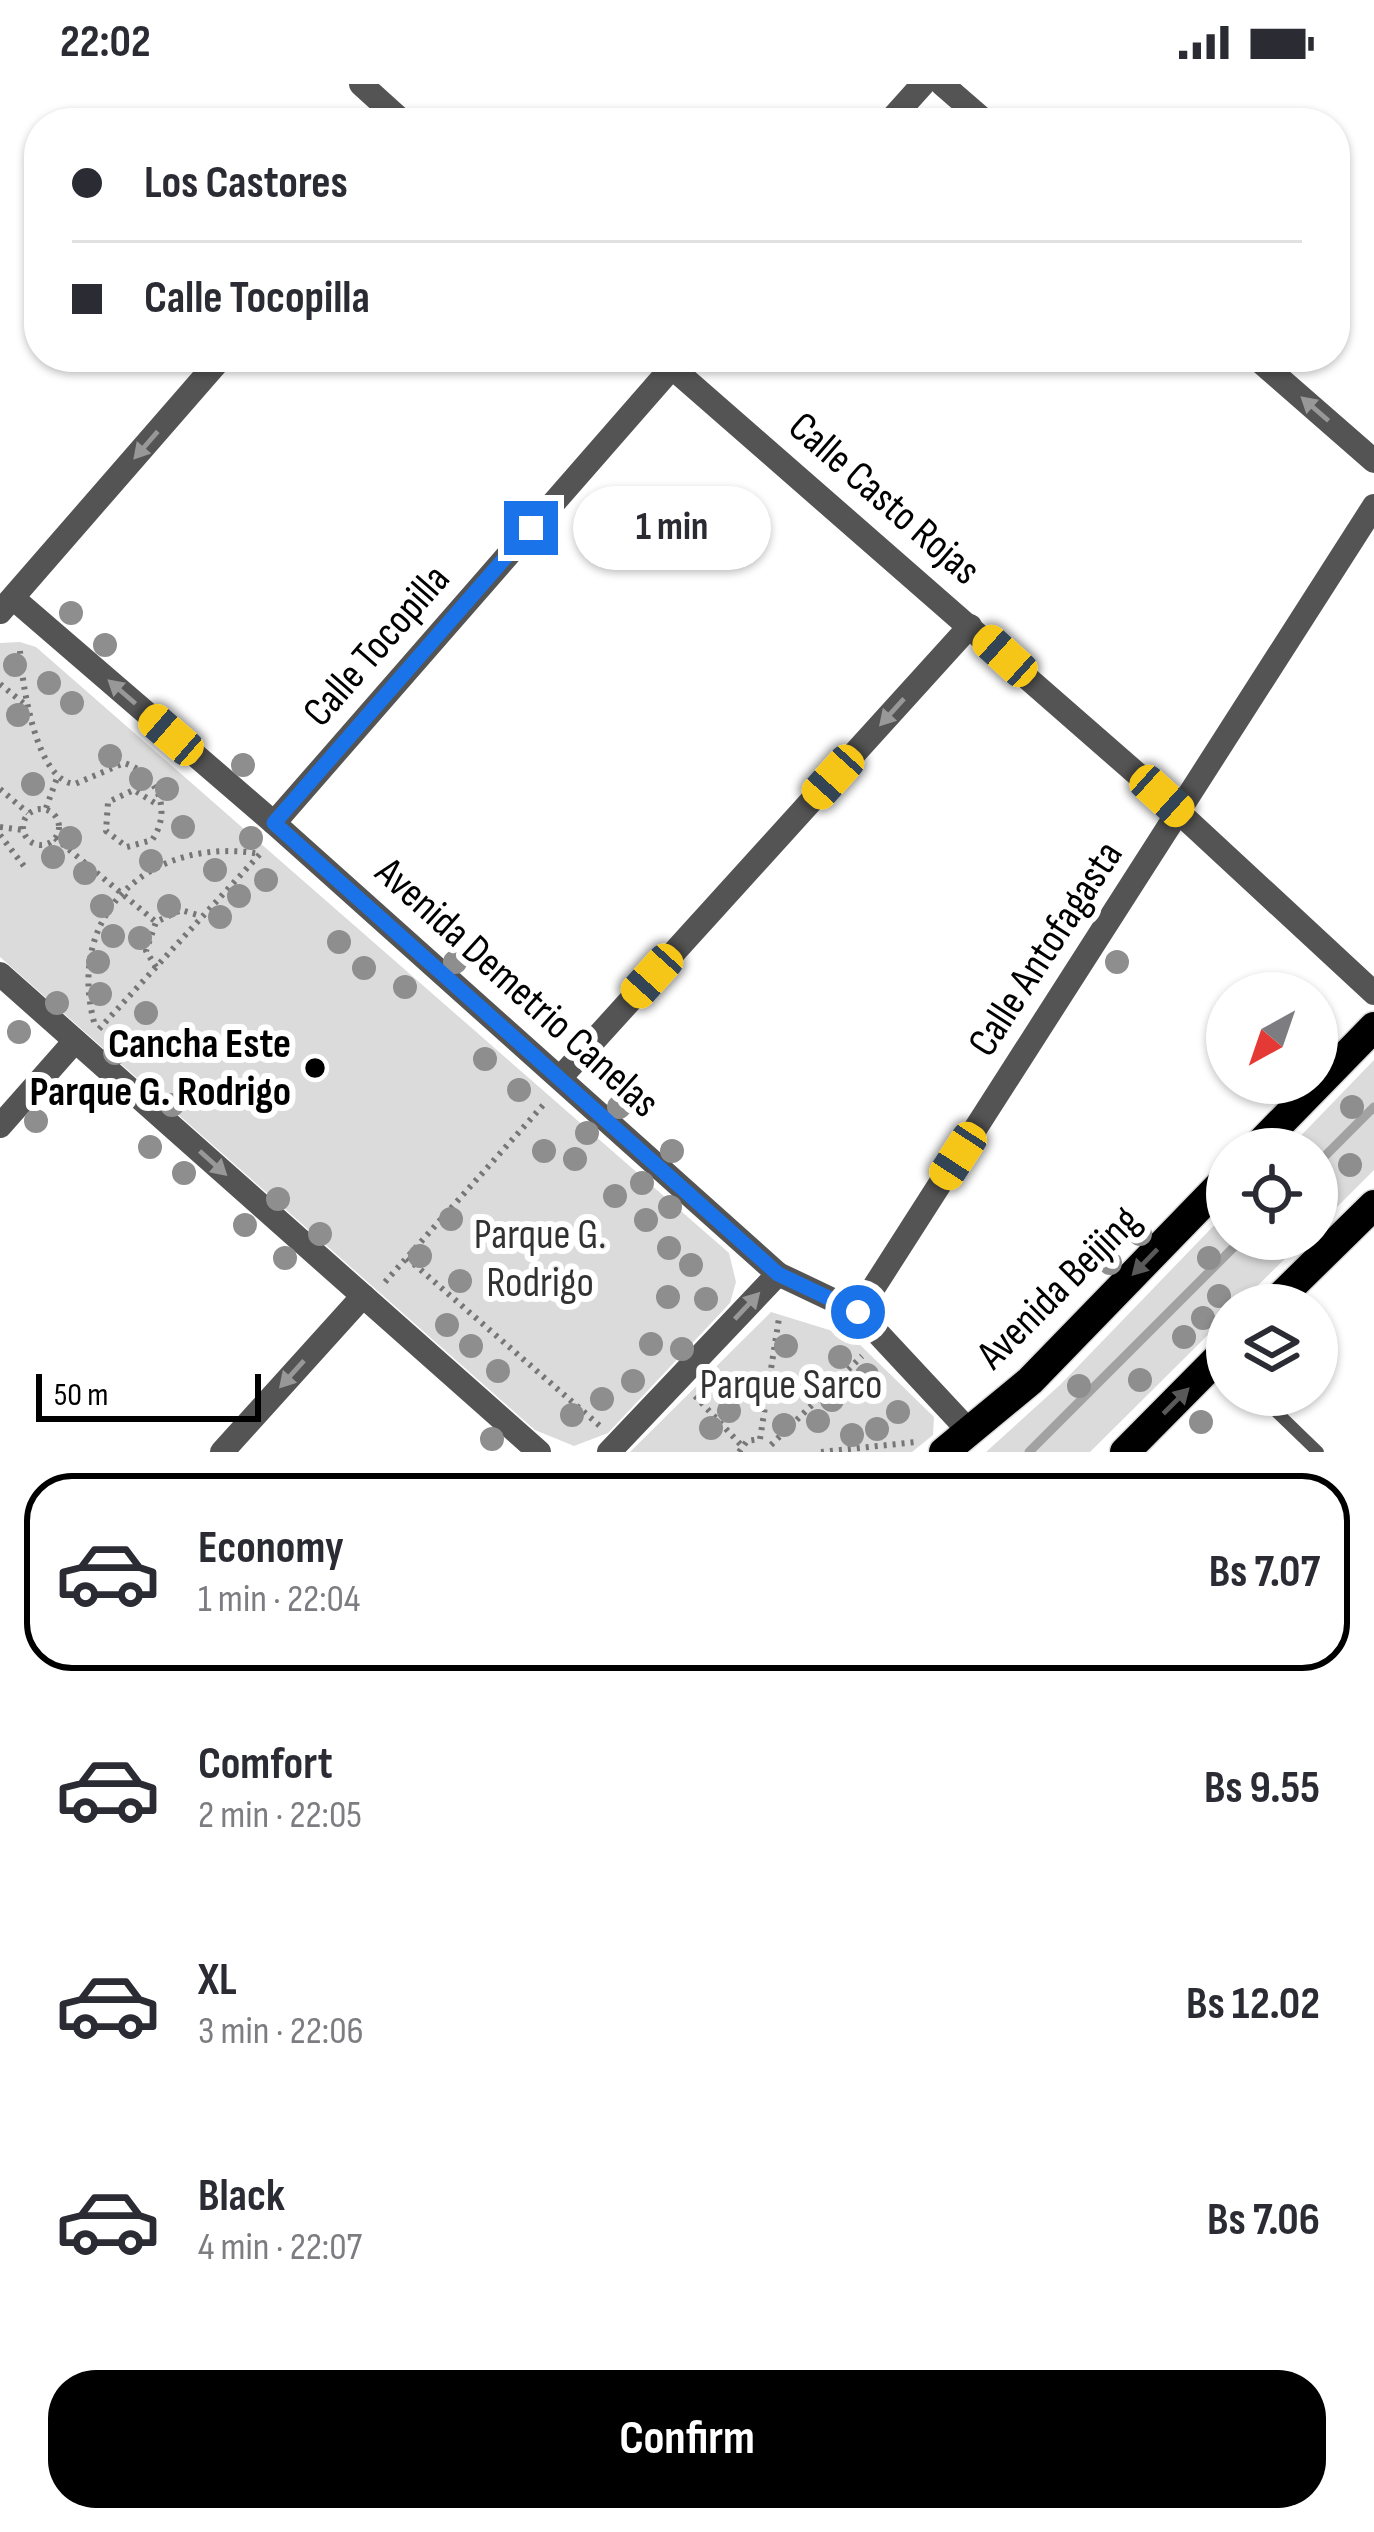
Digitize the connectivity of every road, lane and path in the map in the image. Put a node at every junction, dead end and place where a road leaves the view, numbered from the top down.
1 (362, 84) edge
2 (923, 84) edge
3 (942, 84) edge
4 (388, 108) edge
5 (901, 108) edge
6 (970, 108) edge
7 (209, 372) edge
8 (661, 372) edge
9 (684, 372) edge
10 (1272, 372) edge
11 (1374, 461) edge
12 (1374, 506) edge
13 (6, 605) edge
14 (970, 626) junction
15 (20, 651) dead end
16 (0, 684) edge
17 (30, 710) junction
18 (57, 778) junction
19 (0, 789) edge
20 (158, 805) junction
21 (45, 809) junction
22 (1180, 812) junction
23 (28, 813) junction
24 (274, 823) junction
25 (23, 830) junction
26 (0, 831) edge
27 (55, 838) junction
28 (28, 870) dead end
29 (121, 894) junction
30 (202, 916) junction
31 (156, 922) junction
32 (156, 967) junction
33 (0, 974) edge
34 (1374, 992) edge
35 (1374, 1027) edge
36 (75, 1040) junction
37 (560, 1078) junction
38 (545, 1103) dead end
39 (0, 1126) edge
40 (1275, 1128) edge
41 (1206, 1200) edge
42 (1374, 1205) edge
43 (406, 1258) junction
44 (778, 1274) junction
45 (1293, 1284) edge
46 (373, 1291) junction
47 (858, 1312) junction
48 (779, 1318) dead end
49 (865, 1353) dead end
50 (1206, 1374) edge
51 (695, 1396) dead end
52 (1280, 1416) edge
53 (969, 1431) junction
54 (760, 1439) junction
55 (606, 1440) edge
56 (930, 1447) edge
57 (773, 1448) edge
58 (741, 1449) edge
59 (222, 1452) edge
60 (539, 1452) edge
61 (820, 1452) edge
62 (1125, 1452) edge
63 (1318, 1452) edge

1 - 4 street
2 - 5 street
3 - 6 street
7 -> 13 street
8 - 24 street, Calle Tocopilla
9 - 14 street, Calle Casto Rojas
11 -> 10 street
12 - 22 street, Calle Antofagasta
24 -> 13 street, Avenida Demetrio Canelas
14 - 22 street, Calle Casto Rojas
14 -> 37 street
15 - 17 path
16 - 17 path
17 - 18 path
18 - 20 path
18 - 21 path
19 - 23 path
20 - 20 path
21 - 23 path
21 - 27 path
22 - 34 street, Calle Casto Rojas
22 - 47 street, Calle Antofagasta
23 - 25 path
24 - 37 street, Avenida Demetrio Canelas
25 - 26 path
25 - 27 path
26 - 28 path
27 - 29 path
29 - 30 path
29 - 31 path
29 - 32 path
30 - 31 path
30 - 32 path
31 - 32 path
33 - 36 street
35 - 40 main road
36 - 39 street
36 -> 46 street
37 - 44 street, Avenida Demetrio Canelas
38 - 43 path
41 -> 53 main road, Avenida Beijing
42 - 45 main road
43 - 46 path
43 - 55 path
44 - 47 street, Avenida Demetrio Canelas
55 -> 44 street
46 -> 59 street
46 - 60 street
47 - 53 street, Avenida Demetrio Canelas
48 - 54 path
49 - 57 path
62 -> 50 main road
51 - 58 path
52 - 63 lane
53 - 56 main road, Avenida Beijing
54 - 57 path
54 - 58 path
56 - 61 path

